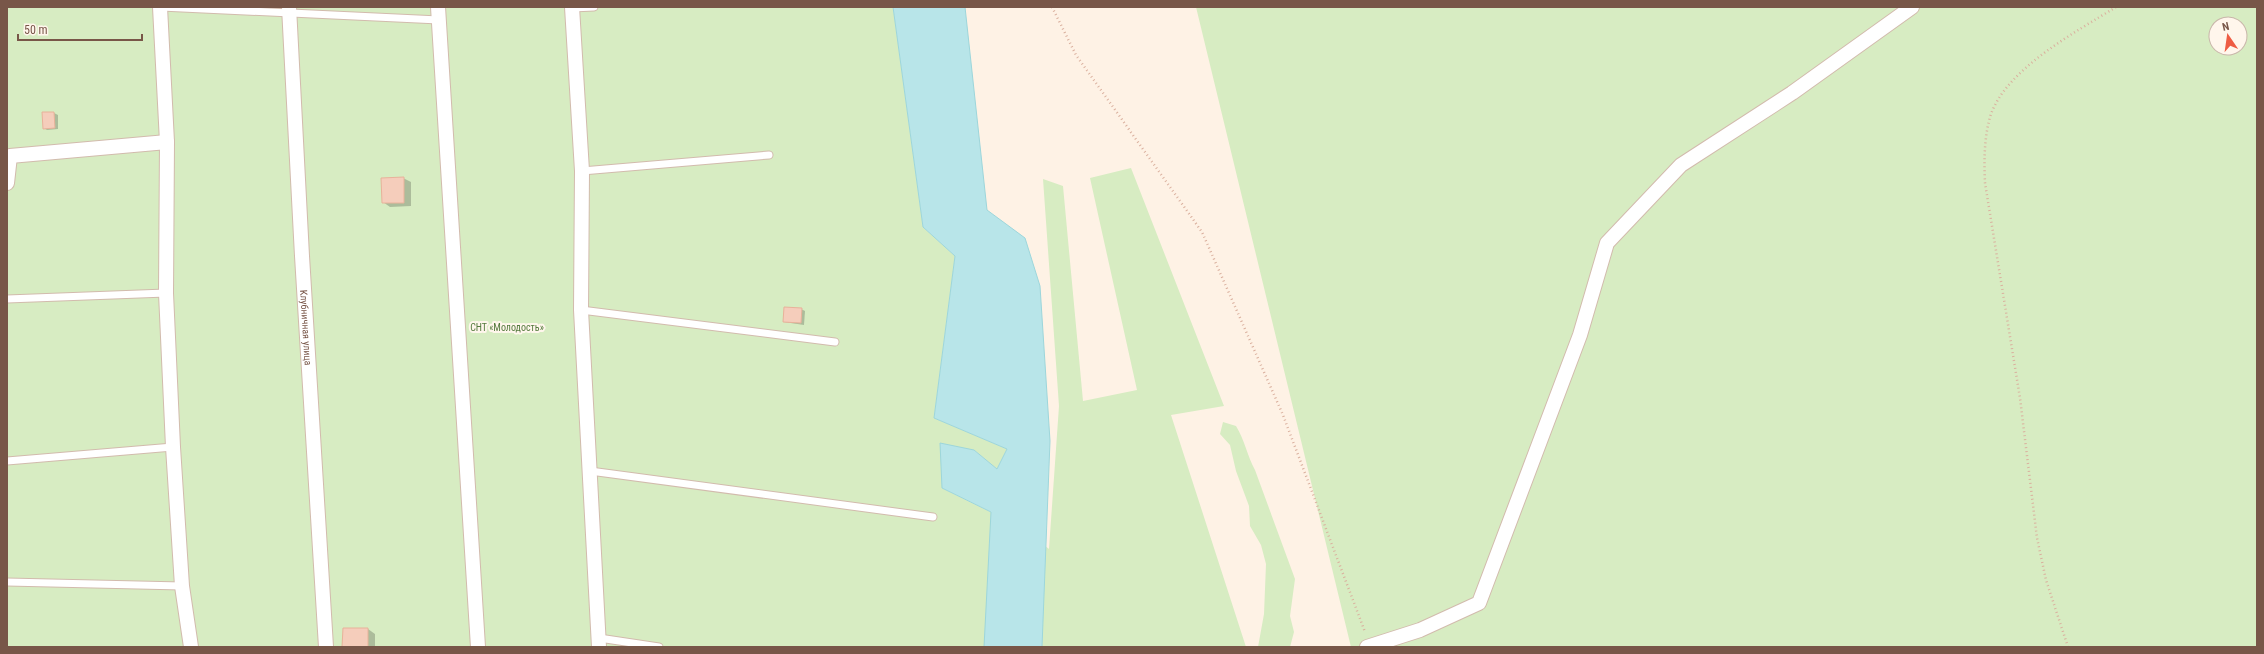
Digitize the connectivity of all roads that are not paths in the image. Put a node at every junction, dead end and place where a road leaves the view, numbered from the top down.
1 (160, 7) edge
2 (572, 7) edge
3 (594, 7) edge
4 (1912, 7) edge
5 (290, 9) edge
6 (438, 14) edge
7 (167, 142) junction
8 (769, 155) dead end
9 (582, 171) junction
10 (7, 183) edge
11 (166, 293) junction
12 (7, 299) edge
13 (580, 310) junction
14 (834, 342) dead end
15 (173, 447) junction
16 (7, 462) edge
17 (590, 471) junction
18 (933, 517) dead end
19 (7, 582) edge
20 (182, 586) junction
21 (599, 643) edge
22 (1369, 646) edge
23 (191, 647) edge
24 (326, 647) edge
25 (478, 647) edge
26 (659, 647) edge

1 - 5 lane
1 - 7 street
2 - 3 lane
2 - 9 street
4 - 22 street
5 - 6 lane
5 - 24 street, Клубничная улица
6 - 25 street
7 - 10 street
7 - 11 street
8 - 9 lane
9 - 13 street
11 - 12 lane
11 - 15 street
13 - 14 lane
13 - 17 street
15 - 16 lane
15 - 20 street
17 - 18 lane
17 - 21 street
19 - 20 lane
20 - 23 street
21 - 26 lane

